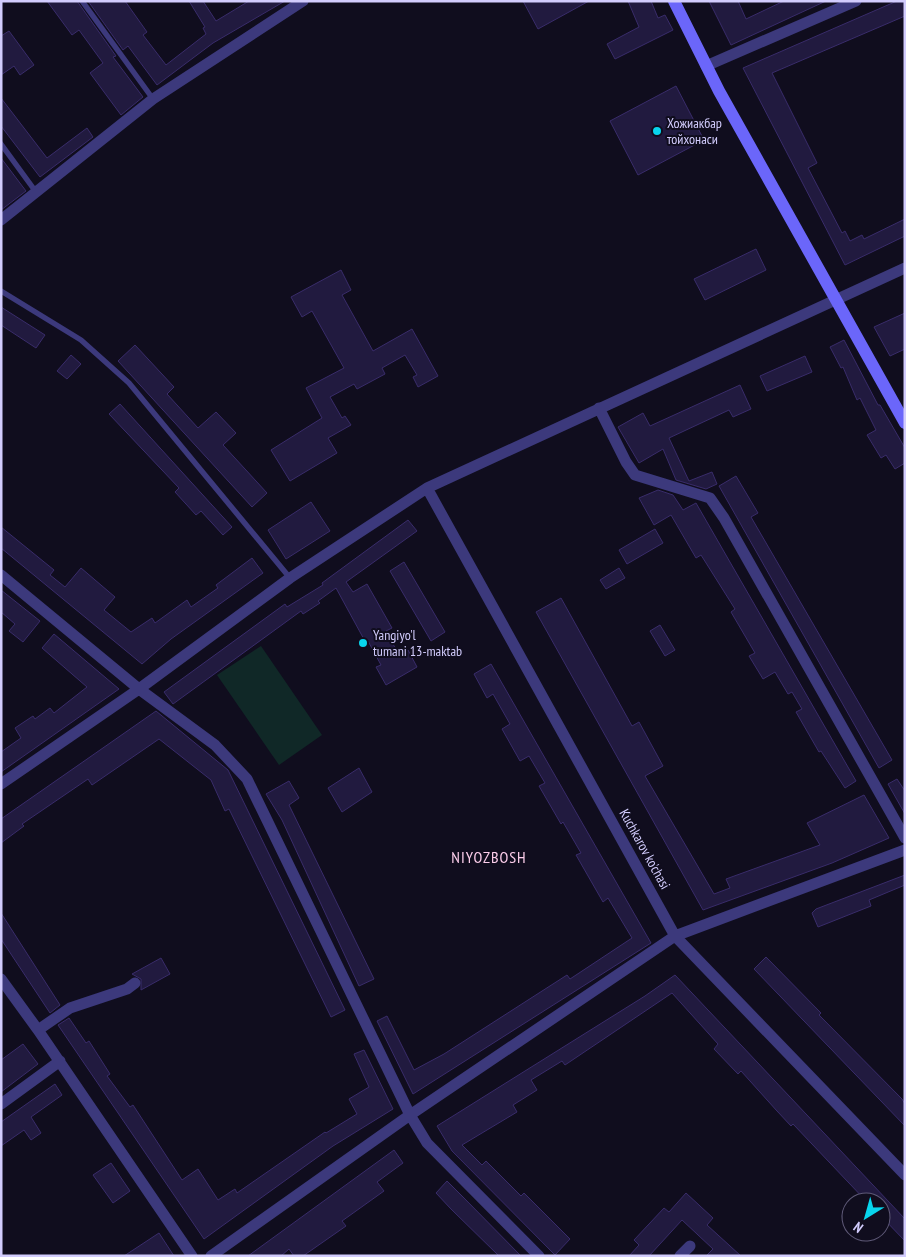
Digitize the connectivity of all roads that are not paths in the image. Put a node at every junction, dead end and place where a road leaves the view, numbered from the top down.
1 (82, 1) edge
2 (303, 1) edge
3 (674, 1) edge
4 (856, 1) edge
5 (706, 66) junction
6 (153, 99) junction
7 (1, 144) edge
8 (36, 192) junction
9 (1, 220) edge
10 (905, 268) edge
11 (1, 291) edge
12 (837, 300) junction
13 (599, 408) junction
14 (905, 423) edge
15 (427, 488) junction
16 (1, 575) edge
17 (290, 578) junction
18 (139, 689) junction
19 (1, 784) edge
20 (905, 838) edge
21 (905, 850) edge
22 (675, 936) junction
23 (1, 979) edge
24 (135, 983) dead end
25 (38, 1030) junction
26 (60, 1061) junction
27 (1, 1104) edge
28 (410, 1114) junction
29 (905, 1175) edge
30 (690, 1246) dead end
31 (192, 1256) edge
32 (211, 1256) edge
33 (539, 1256) edge
34 (680, 1256) edge

1 - 6 lane
2 - 6 street
3 - 5 main road
4 - 5 street
5 - 12 main road
6 - 8 street
7 - 8 lane
8 - 9 street
10 - 12 street
11 - 17 lane
12 - 13 street
12 - 14 main road
13 - 15 street
13 - 20 street
15 - 17 street
15 - 22 street, Kuchkarov ko'chasi
16 - 18 street
17 - 18 street
18 - 19 street
18 - 28 street
21 - 22 street
22 - 28 street
22 - 29 street, Kuchkarov ko'chasi
23 - 25 street
24 - 25 street
25 - 26 street
26 - 27 street
26 - 31 street
28 - 32 street
28 - 33 street
30 - 34 street

